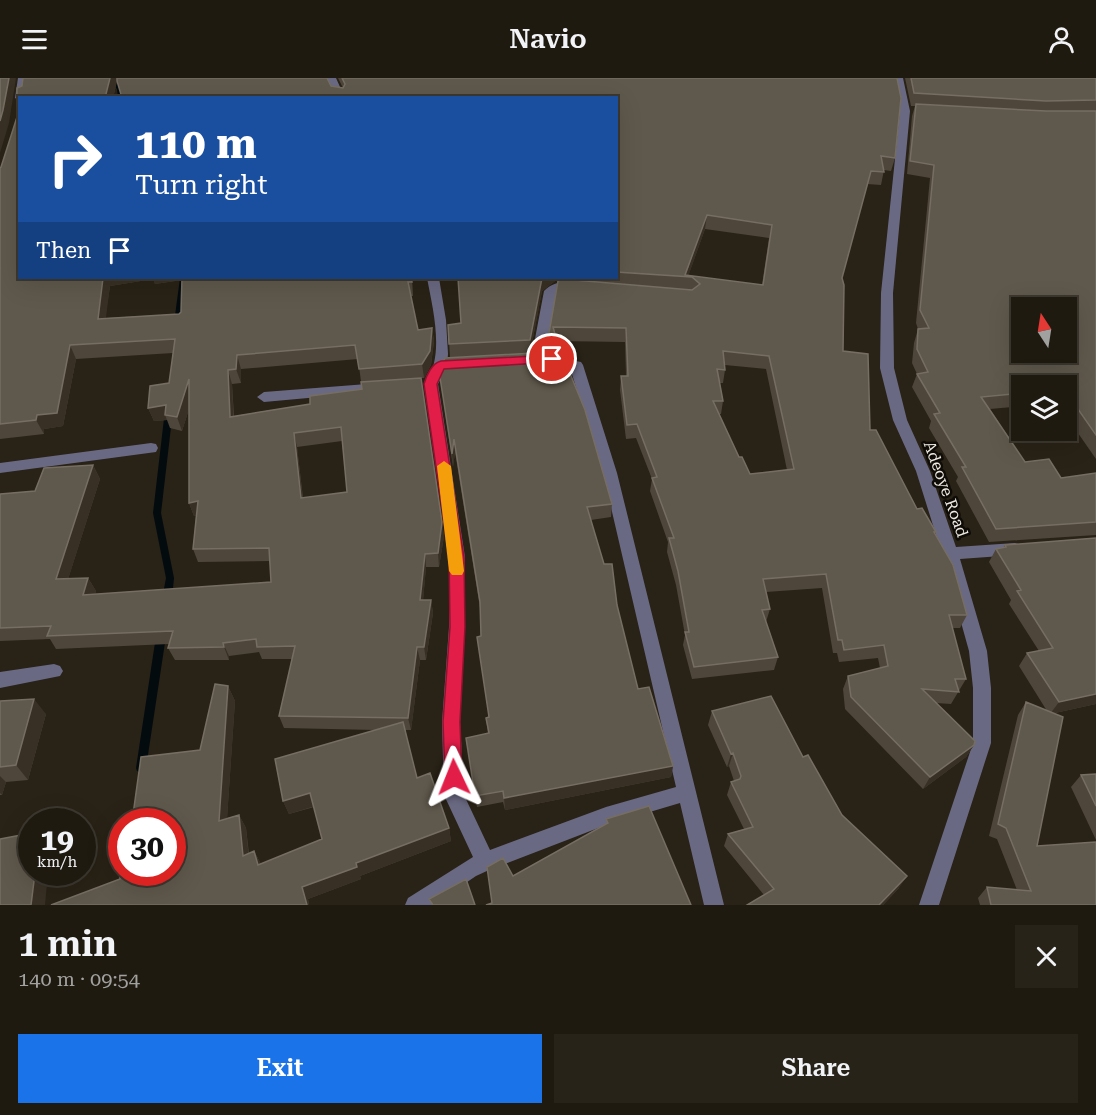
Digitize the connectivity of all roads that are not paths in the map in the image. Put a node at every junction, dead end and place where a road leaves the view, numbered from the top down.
1 (23, 78) edge
2 (331, 78) edge
3 (898, 78) edge
4 (20, 96) edge
5 (339, 96) edge
6 (433, 279) edge
7 (586, 287) edge
8 (395, 387) edge
9 (264, 397) dead end
10 (151, 448) dead end
11 (0, 468) edge
12 (1029, 548) edge
13 (950, 554) junction
14 (54, 671) dead end
15 (0, 680) edge
16 (688, 792) junction
17 (485, 862) junction
18 (415, 905) edge
19 (714, 905) edge
20 (929, 905) edge

1 - 4 street
2 - 5 street
3 - 13 street, Adeoye Road
6 - 17 street
7 - 16 street
8 - 9 street
10 - 11 street
12 - 13 street
13 - 20 street, Adeoye Road
14 - 15 street
16 - 17 street
16 - 19 street
17 - 18 street

